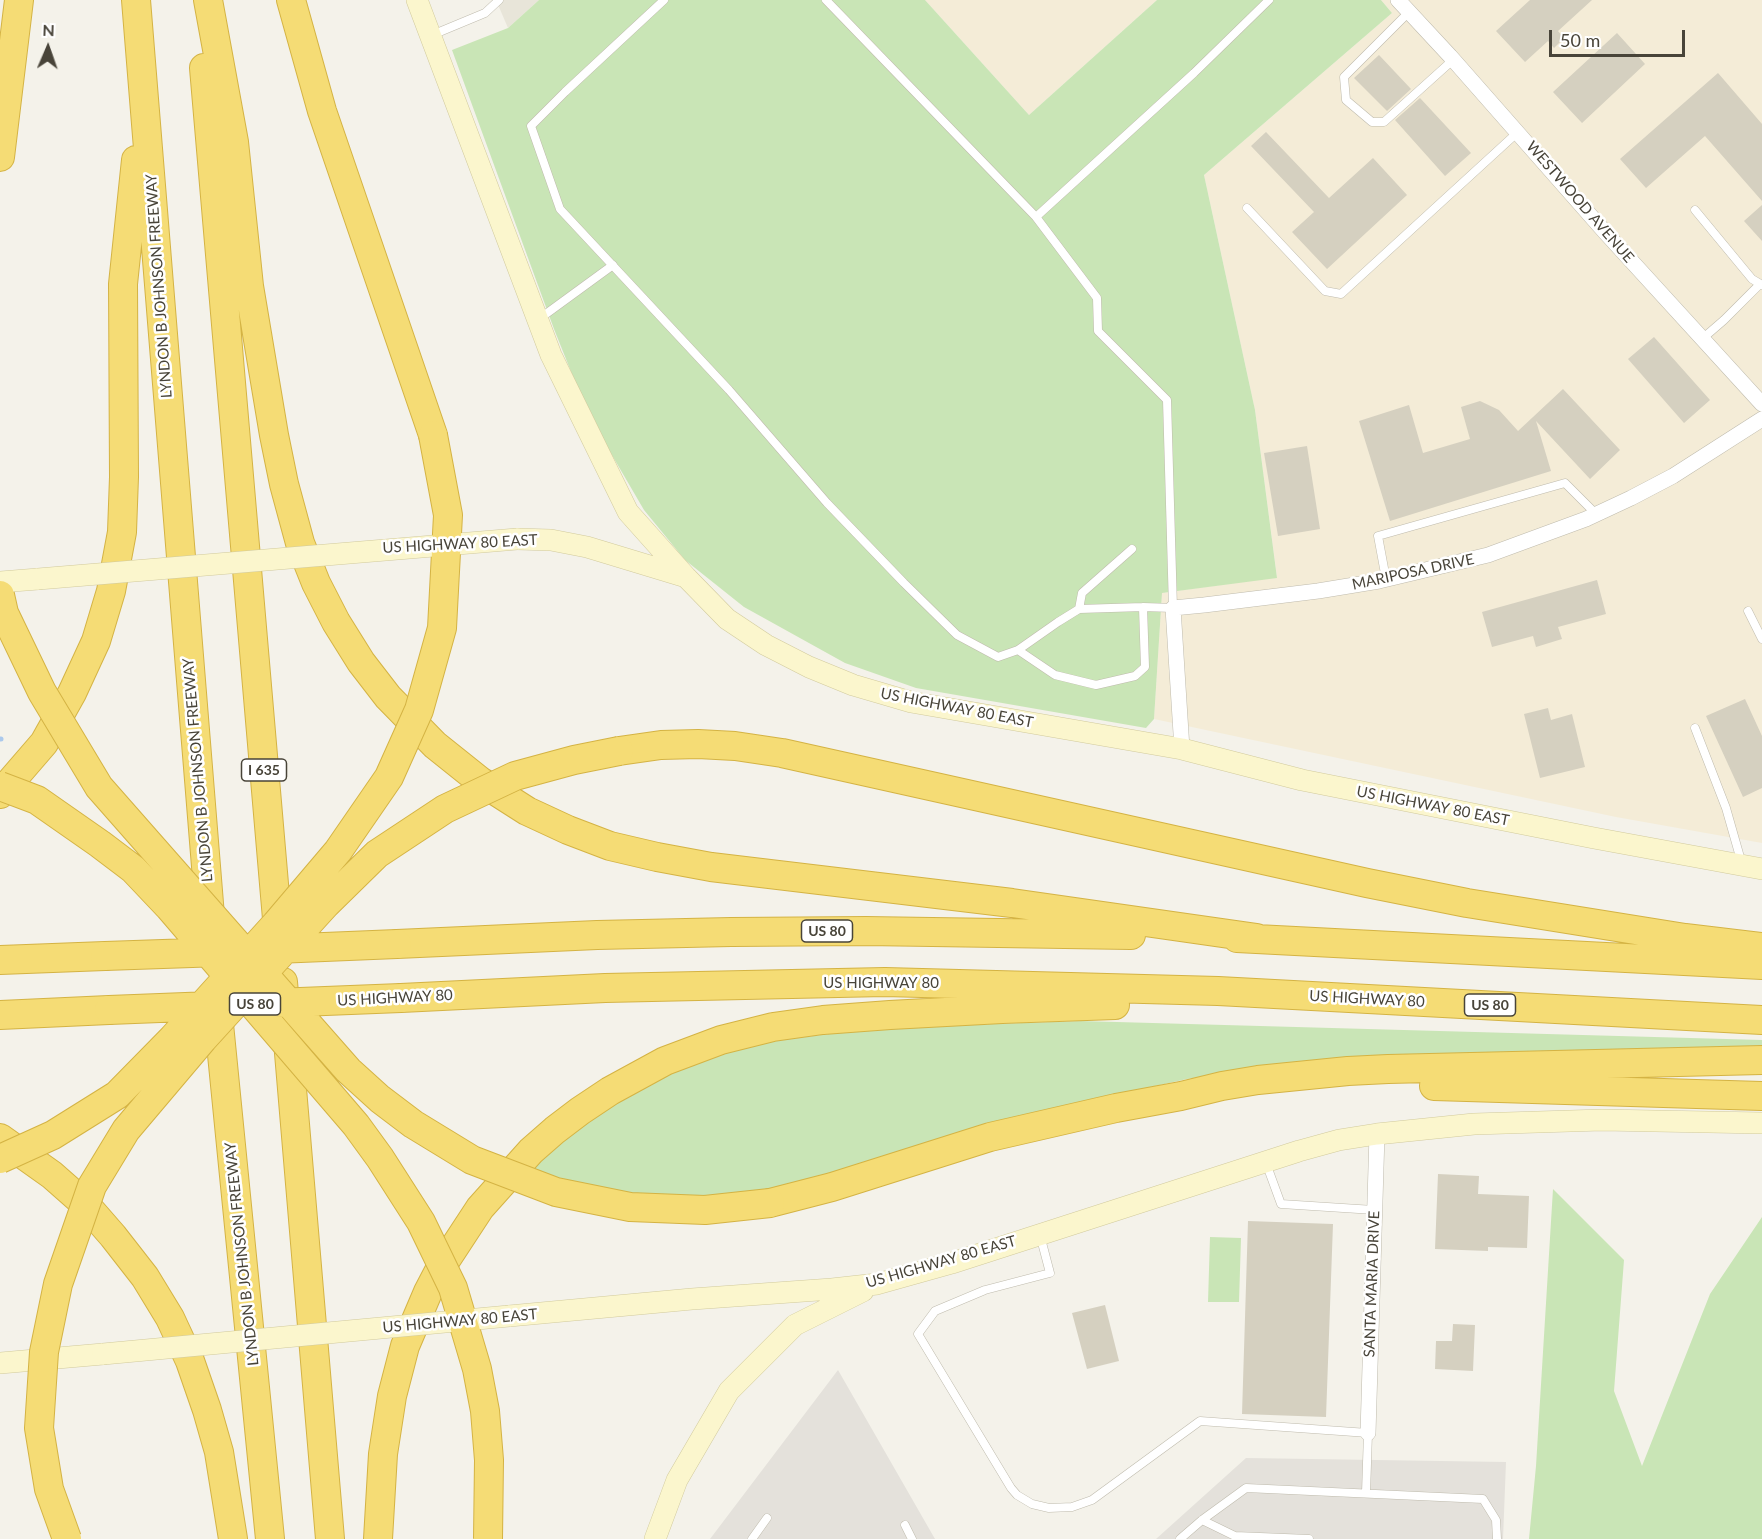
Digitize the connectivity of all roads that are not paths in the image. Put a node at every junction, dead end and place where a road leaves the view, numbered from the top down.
1 (20, 0) edge
2 (136, 0) edge
3 (198, 0) edge
4 (208, 0) edge
5 (291, 0) edge
6 (417, 0) edge
7 (499, 0) edge
8 (664, 0) edge
9 (826, 0) edge
10 (1269, 0) edge
11 (1398, 0) edge
12 (1409, 12) junction
13 (430, 36) junction
14 (1454, 59) junction
15 (144, 88) junction
16 (1518, 132) junction
17 (0, 157) edge
18 (1246, 208) dead end
19 (1695, 210) dead end
20 (1036, 217) junction
21 (613, 265) junction
22 (1761, 285) edge
23 (538, 320) junction
24 (1702, 339) junction
25 (1762, 404) edge
26 (1762, 419) edge
27 (1596, 514) junction
28 (1132, 549) dead end
29 (686, 577) junction
30 (1386, 579) junction
31 (0, 582) edge
32 (0, 595) edge
33 (1143, 607) junction
34 (1173, 608) junction
35 (1079, 609) junction
36 (1748, 611) dead end
37 (1762, 639) edge
38 (1018, 650) junction
39 (1695, 728) dead end
40 (1182, 749) junction
41 (0, 786) edge
42 (0, 794) edge
43 (1752, 867) edge
44 (1257, 938) junction
45 (1762, 946) edge
46 (0, 960) edge
47 (1762, 965) edge
48 (1218, 991) junction
49 (0, 1015) edge
50 (1762, 1020) edge
51 (1762, 1060) edge
52 (1181, 1096) junction
53 (1762, 1096) edge
54 (1762, 1123) edge
55 (1377, 1134) junction
56 (0, 1138) edge
57 (0, 1159) edge
58 (1265, 1161) junction
59 (1374, 1210) junction
60 (1040, 1234) junction
61 (877, 1284) junction
62 (0, 1363) edge
63 (1368, 1433) junction
64 (1366, 1493) junction
65 (767, 1518) dead end
66 (1202, 1520) junction
67 (905, 1525) dead end
68 (67, 1539) edge
69 (233, 1539) edge
70 (270, 1539) edge
71 (330, 1539) edge
72 (378, 1539) edge
73 (488, 1539) edge
74 (655, 1539) edge
75 (752, 1539) edge
76 (912, 1539) edge
77 (1180, 1539) edge
78 (1309, 1539) edge
79 (1497, 1539) edge

1 - 17 highway
2 - 15 highway, LYNDON B JOHNSON FREEWAY
3 - 71 highway, I 635
4 - 44 highway
5 - 57 highway, bridge
6 - 13 main road
7 - 13 lane
8 - 21 lane
9 - 20 lane
10 - 20 lane
11 - 12 street, WESTWOOD AVENUE
12 - 14 street, WESTWOOD AVENUE
12 - 14 lane
13 - 23 main road
14 - 16 street, WESTWOOD AVENUE
15 - 42 highway
15 - 70 highway, LYNDON B JOHNSON FREEWAY
16 - 18 lane
16 - 24 street, WESTWOOD AVENUE
19 - 22 lane
20 - 34 lane
21 - 23 lane
21 - 38 lane
22 - 24 lane
23 - 29 main road
24 - 25 street, WESTWOOD AVENUE
26 - 27 street, MARIPOSA DRIVE
27 - 30 street, MARIPOSA DRIVE
27 - 30 lane
28 - 35 lane
29 - 31 main road, US HIGHWAY 80 EAST, bridge
29 - 40 main road, US HIGHWAY 80 EAST
30 - 34 street, MARIPOSA DRIVE
32 - 52 highway, bridge
33 - 34 lane
33 - 35 lane
33 - 38 lane
34 - 40 street
35 - 38 lane
36 - 37 lane
39 - 43 lane
40 - 43 main road, US HIGHWAY 80 EAST
41 - 73 highway, bridge
44 - 46 highway, US 80, bridge
44 - 47 highway, US 80
45 - 68 highway, bridge
48 - 49 highway, US HIGHWAY 80 / US 80, bridge
48 - 50 highway, US HIGHWAY 80 / US 80
48 - 72 highway
51 - 52 highway
52 - 53 highway
54 - 55 main road, US HIGHWAY 80 EAST
55 - 58 main road, US HIGHWAY 80 EAST
55 - 59 street, SANTA MARIA DRIVE
56 - 69 highway
58 - 59 lane
58 - 60 main road, US HIGHWAY 80 EAST
59 - 63 street, SANTA MARIA DRIVE
60 - 61 main road, US HIGHWAY 80 EAST
60 - 63 lane
61 - 62 main road, US HIGHWAY 80 EAST, bridge
61 - 74 main road
63 - 64 lane
64 - 66 lane
64 - 79 lane
65 - 75 lane
66 - 77 lane
66 - 78 lane
67 - 76 lane

